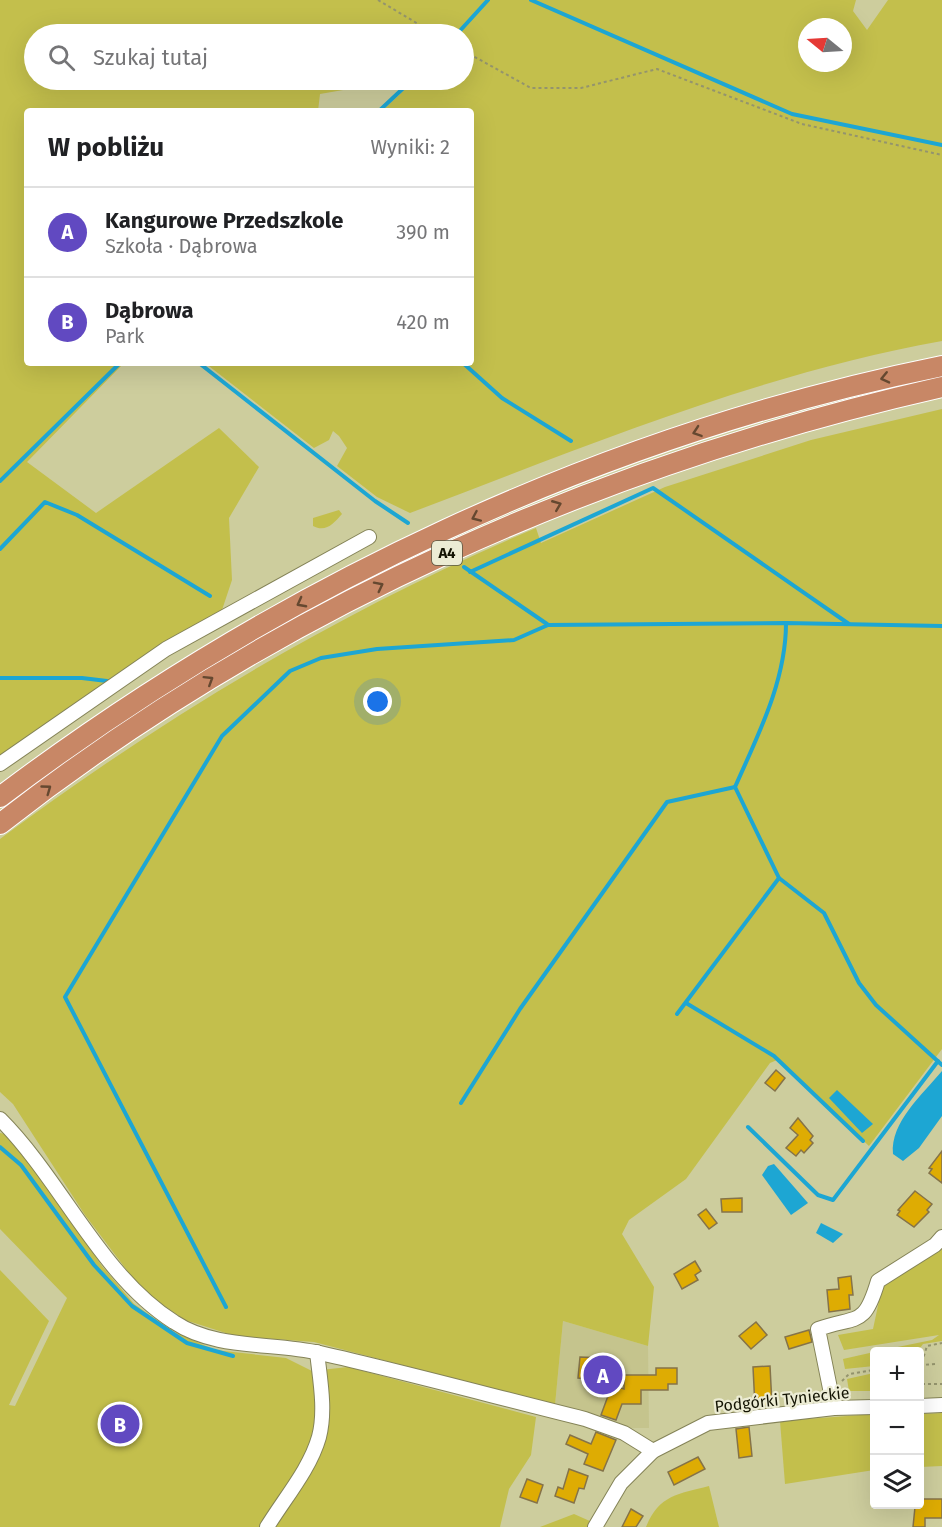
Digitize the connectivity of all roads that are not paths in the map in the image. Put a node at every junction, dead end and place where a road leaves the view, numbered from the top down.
1 (942, 366) edge
2 (942, 387) edge
3 (369, 537) dead end
4 (0, 765) edge
5 (0, 797) edge
6 (0, 824) edge
7 (0, 1119) edge
8 (942, 1237) edge
9 (317, 1352) junction
10 (942, 1405) edge
11 (924, 1406) edge
12 (870, 1407) edge
13 (834, 1408) junction
14 (652, 1451) junction
15 (267, 1527) edge
16 (595, 1527) edge

1 -> 5 highway, A4
6 -> 2 highway, A4
3 - 4 street
7 - 9 street
8 - 13 street
9 - 14 street
9 - 15 street
10 - 11 street
12 - 13 street, Podgórki Tynieckie
13 - 14 street, Podgórki Tynieckie
14 - 16 street, Podgórki Tynieckie

